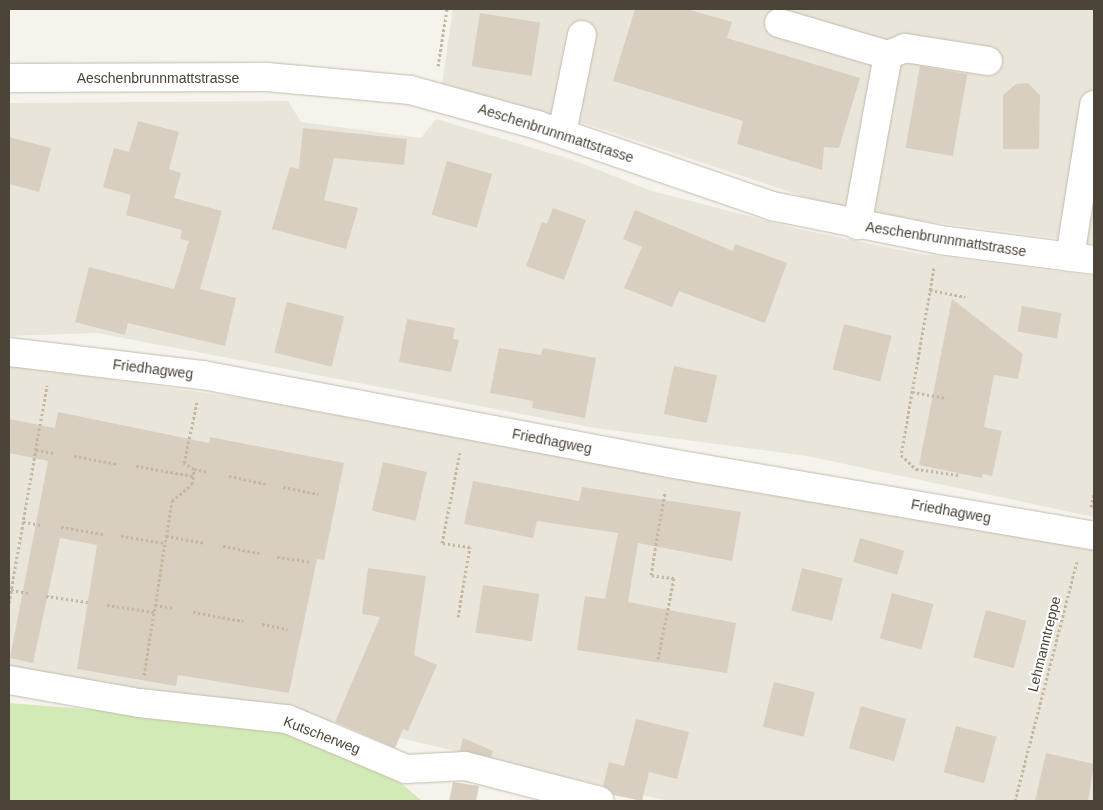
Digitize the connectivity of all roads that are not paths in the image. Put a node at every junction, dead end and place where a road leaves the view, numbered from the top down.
1 (779, 23) dead end
2 (582, 35) dead end
3 (888, 56) junction
4 (988, 61) dead end
5 (9, 78) edge
6 (1094, 105) edge
7 (562, 133) junction
8 (1091, 147) edge
9 (857, 225) junction
10 (1082, 258) edge
11 (9, 352) edge
12 (1089, 535) edge
13 (9, 680) edge
14 (600, 801) edge

1 - 3 street
2 - 7 street
3 - 4 street
3 - 9 street
5 - 7 street, Aeschenbrunnmattstrasse
6 - 8 street
7 - 9 street, Aeschenbrunnmattstrasse
8 - 10 street
9 - 10 street, Aeschenbrunnmattstrasse
11 - 12 street, Friedhagweg
13 - 14 street, Kutscherweg

